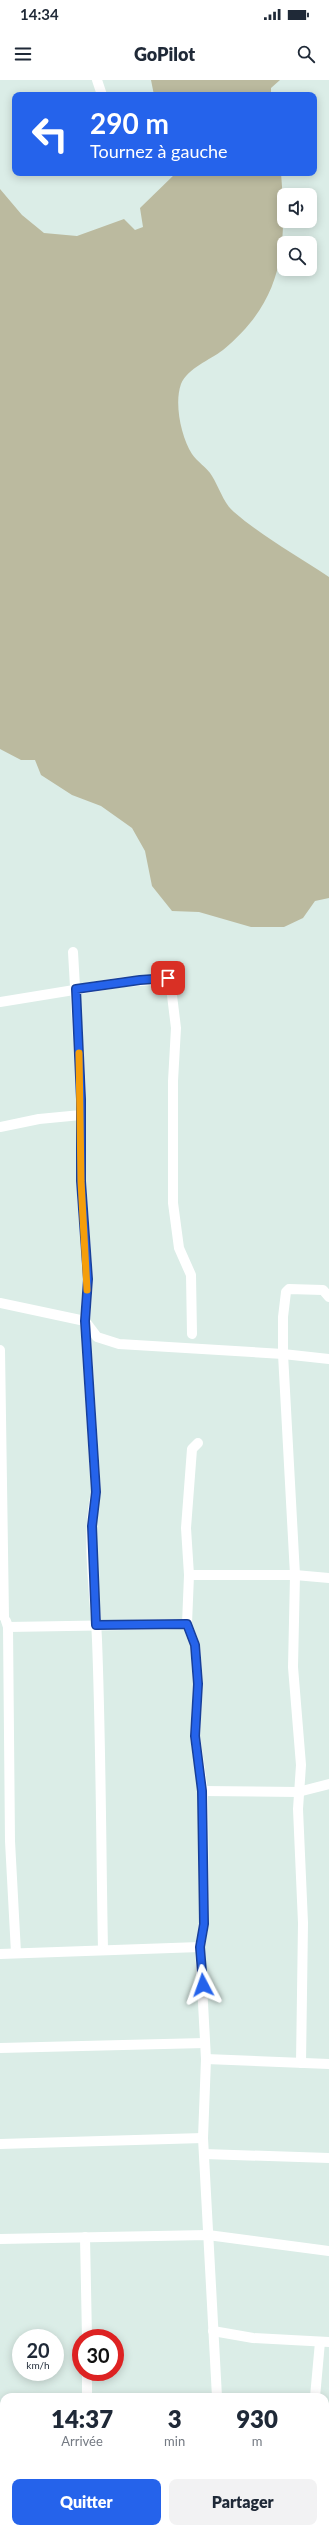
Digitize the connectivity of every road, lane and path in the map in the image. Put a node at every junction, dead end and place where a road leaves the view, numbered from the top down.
1 (97, 80) edge
2 (101, 92) edge
3 (73, 952) dead end
4 (76, 989) junction
5 (0, 1002) edge
6 (81, 1115) junction
7 (0, 1127) edge
8 (329, 1297) edge
9 (0, 1303) edge
10 (85, 1321) junction
11 (192, 1334) dead end
12 (0, 1350) edge
13 (283, 1354) junction
14 (329, 1359) edge
15 (198, 1443) dead end
16 (189, 1575) junction
17 (295, 1575) junction
18 (329, 1578) edge
19 (4, 1621) edge
20 (187, 1624) junction
21 (96, 1625) junction
22 (9, 1712) junction
23 (0, 1723) edge
24 (329, 1784) edge
25 (202, 1791) junction
26 (298, 1792) junction
27 (200, 1947) junction
28 (103, 1950) junction
29 (16, 1953) junction
30 (0, 1954) edge
31 (205, 2043) junction
32 (0, 2048) edge
33 (206, 2058) junction
34 (301, 2063) junction
35 (329, 2064) edge
36 (203, 2138) junction
37 (0, 2144) edge
38 (204, 2154) junction
39 (329, 2158) edge
40 (208, 2235) junction
41 (86, 2237) junction
42 (0, 2239) edge
43 (329, 2251) edge
44 (87, 2329) edge
45 (213, 2331) junction
46 (324, 2342) edge
47 (87, 2381) edge
48 (87, 2393) edge
49 (217, 2393) edge
50 (317, 2393) edge

1 - 2 street
3 - 4 street
4 - 5 street
4 - 6 street
4 - 11 street
6 - 7 street
6 - 10 street
8 - 13 street
9 - 10 street
10 - 13 street
10 - 21 street
12 - 19 street
13 - 14 street
13 - 17 street
15 - 16 street
16 - 17 street
16 - 20 street
17 - 18 street
17 - 26 street
19 - 21 street
19 - 22 street
20 - 21 street
20 - 25 street
21 - 28 street
22 - 23 street
22 - 29 street
24 - 26 street
25 - 26 street
25 - 27 street
26 - 34 street
27 - 28 street
27 - 31 street
28 - 29 street
29 - 30 street
31 - 32 street
31 - 33 street
33 - 34 street
33 - 36 street
34 - 35 street
36 - 37 street
36 - 38 street
38 - 39 street
38 - 40 street
40 - 41 street
40 - 43 street
40 - 45 street
41 - 42 street
41 - 44 street
45 - 46 street
45 - 49 street
46 - 50 street
47 - 48 street

